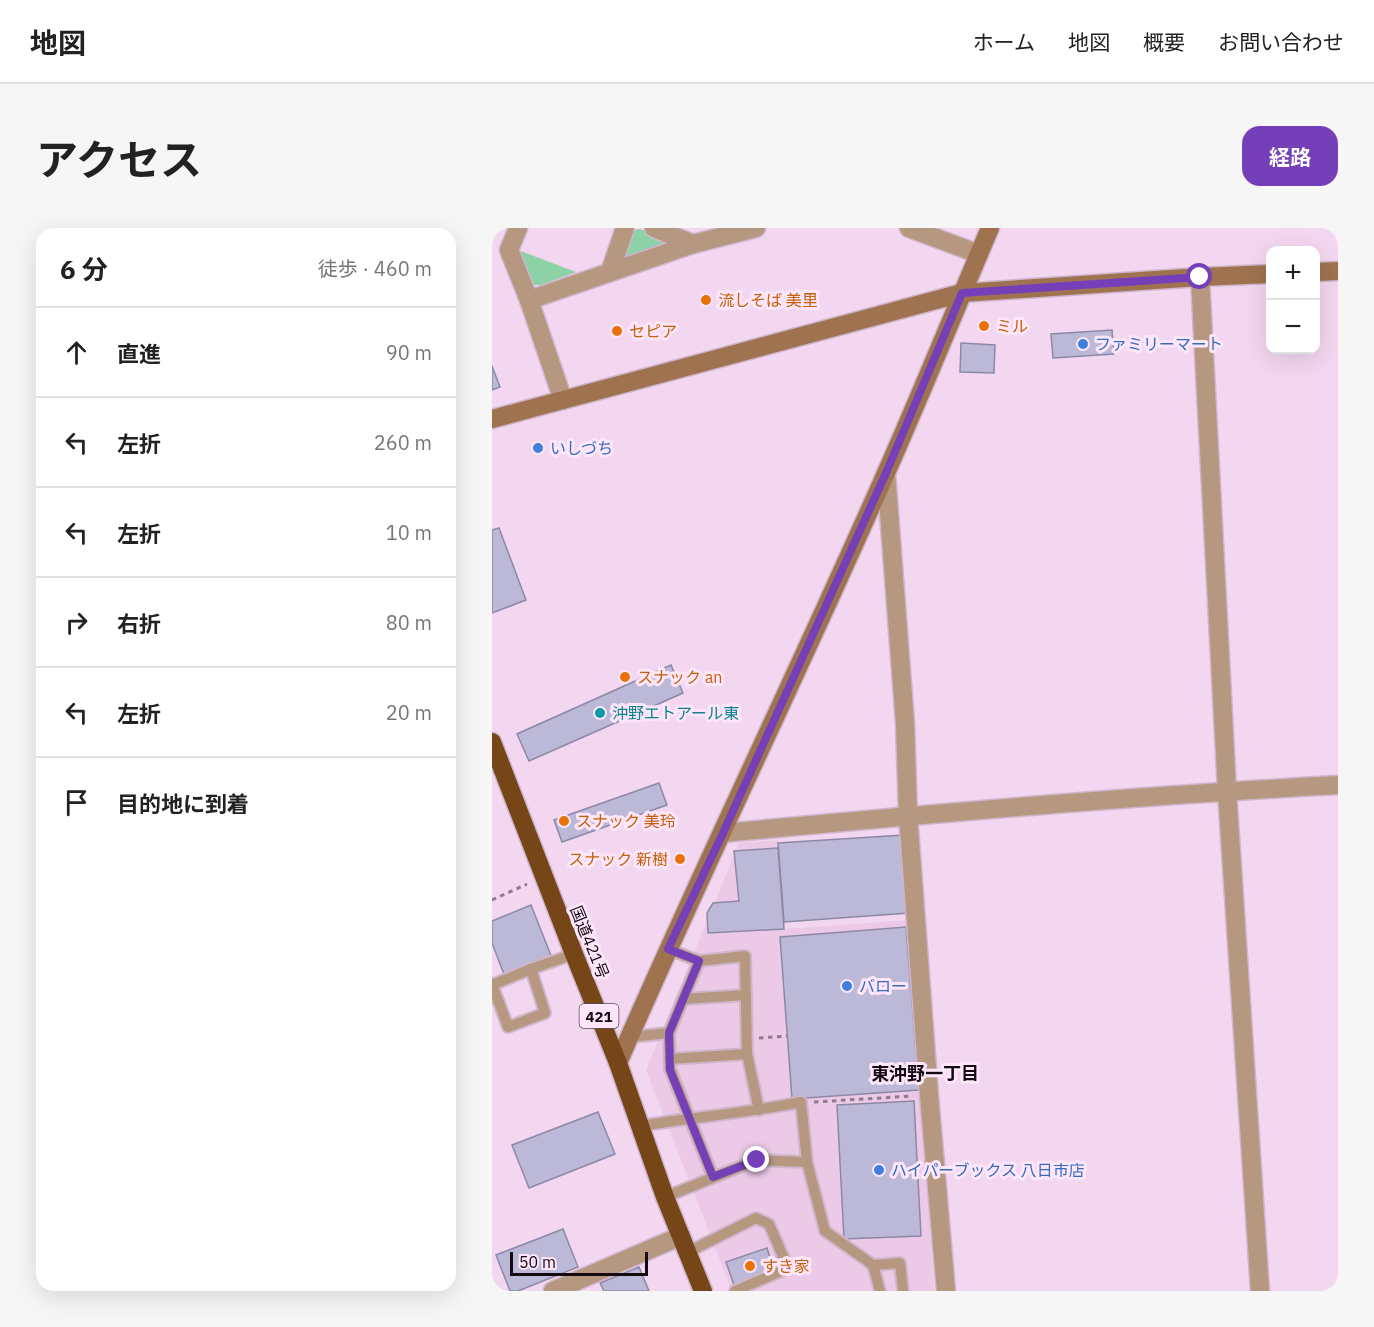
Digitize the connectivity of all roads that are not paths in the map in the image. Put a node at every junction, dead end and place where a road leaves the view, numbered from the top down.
1 (518, 228) edge
2 (625, 228) edge
3 (654, 228) edge
4 (756, 228) edge
5 (909, 228) edge
6 (990, 228) edge
7 (693, 244) junction
8 (979, 254) junction
9 (1338, 271) edge
10 (610, 272) junction
11 (1320, 272) edge
12 (1266, 274) edge
13 (1200, 277) junction
14 (962, 293) junction
15 (529, 300) junction
16 (563, 400) junction
17 (492, 419) edge
18 (886, 473) junction
19 (492, 742) edge
20 (1338, 785) edge
21 (1227, 791) junction
22 (908, 815) junction
23 (723, 833) junction
24 (668, 949) junction
25 (574, 954) junction
26 (699, 961) junction
27 (531, 969) junction
28 (492, 984) edge
29 (746, 995) junction
30 (683, 999) junction
31 (669, 1033) junction
32 (630, 1037) junction
33 (747, 1054) junction
34 (670, 1059) junction
35 (618, 1063) junction
36 (759, 1110) junction
37 (689, 1118) junction
38 (640, 1126) junction
39 (807, 1162) junction
40 (713, 1177) junction
41 (665, 1197) junction
42 (685, 1244) junction
43 (873, 1265) junction
44 (553, 1291) edge
45 (703, 1291) edge
46 (735, 1291) edge
47 (880, 1291) edge
48 (903, 1291) edge
49 (946, 1291) edge
50 (1260, 1291) edge

1 - 15 street
2 - 10 street
3 - 7 street
4 - 7 street
5 - 8 street
6 - 8 street
7 - 10 street
8 - 14 street
9 - 11 street
10 - 15 street
12 - 13 street
13 - 14 street
13 - 21 street
14 - 16 street
14 - 18 street
15 - 16 street
16 - 17 street
18 - 22 street
18 - 23 street
19 - 25 highway, 国道421号 / 421
20 - 21 street
21 - 22 street
21 - 50 street
22 - 23 street
22 - 49 street
23 - 24 street
24 - 26 lane
24 - 32 street
25 - 27 lane
25 - 35 highway, 国道421号 / 421
26 - 29 lane
26 - 30 lane
27 - 28 lane
27 - 28 lane
29 - 30 lane
29 - 33 lane
30 - 31 lane
31 - 32 lane
31 - 34 lane
32 - 35 street
33 - 34 lane
33 - 36 lane
34 - 37 lane
35 - 38 highway, 国道421号 / 421
36 - 37 lane
36 - 39 lane
37 - 38 lane
37 - 40 lane
38 - 41 highway, 国道421号 / 421
39 - 40 lane
39 - 43 lane
40 - 41 lane
41 - 42 highway, 国道421号 / 421
42 - 44 street
42 - 45 highway, 国道421号 / 421
42 - 46 lane
43 - 47 lane
43 - 48 lane

